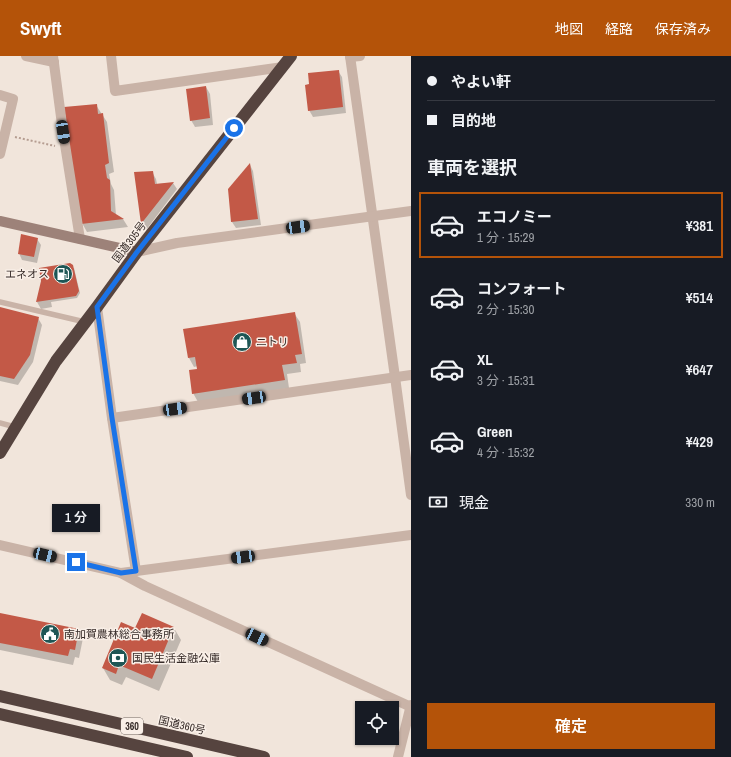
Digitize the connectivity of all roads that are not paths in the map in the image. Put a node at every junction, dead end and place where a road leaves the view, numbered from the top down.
1 (26, 56) edge
2 (111, 56) edge
3 (291, 56) edge
4 (354, 56) edge
5 (53, 59) edge
6 (283, 67) junction
7 (0, 95) edge
8 (0, 154) edge
9 (411, 212) edge
10 (373, 217) junction
11 (0, 221) edge
12 (80, 239) junction
13 (137, 252) junction
14 (0, 302) edge
15 (97, 307) junction
16 (85, 322) junction
17 (411, 375) edge
18 (395, 377) junction
19 (112, 418) junction
20 (0, 423) edge
21 (15, 427) junction
22 (0, 453) edge
23 (411, 495) edge
24 (411, 535) edge
25 (0, 544) edge
26 (136, 571) junction
27 (121, 573) junction
28 (0, 696) edge
29 (411, 706) edge
30 (0, 714) edge
31 (186, 757) edge
32 (264, 757) edge
33 (398, 757) edge

1 - 5 street
2 - 6 street
3 - 6 highway, 国道305号
4 - 10 street
5 - 12 street
6 - 13 highway, 国道305号
7 - 8 street
9 - 10 street
10 - 13 street
10 - 18 street
11 - 12 street
12 - 13 street
13 - 15 highway, 国道305号
14 - 16 lane
15 - 16 highway, 国道305号
15 - 19 street
16 - 21 highway, 国道305号
17 - 18 street
18 - 19 street
18 - 23 street
19 - 26 street
20 - 21 lane
21 - 22 highway, 国道305号
24 - 26 street
25 - 27 street
26 - 27 street
27 - 29 street
28 - 32 highway, 国道360号 / 360
29 - 33 street
30 - 31 highway, 360

